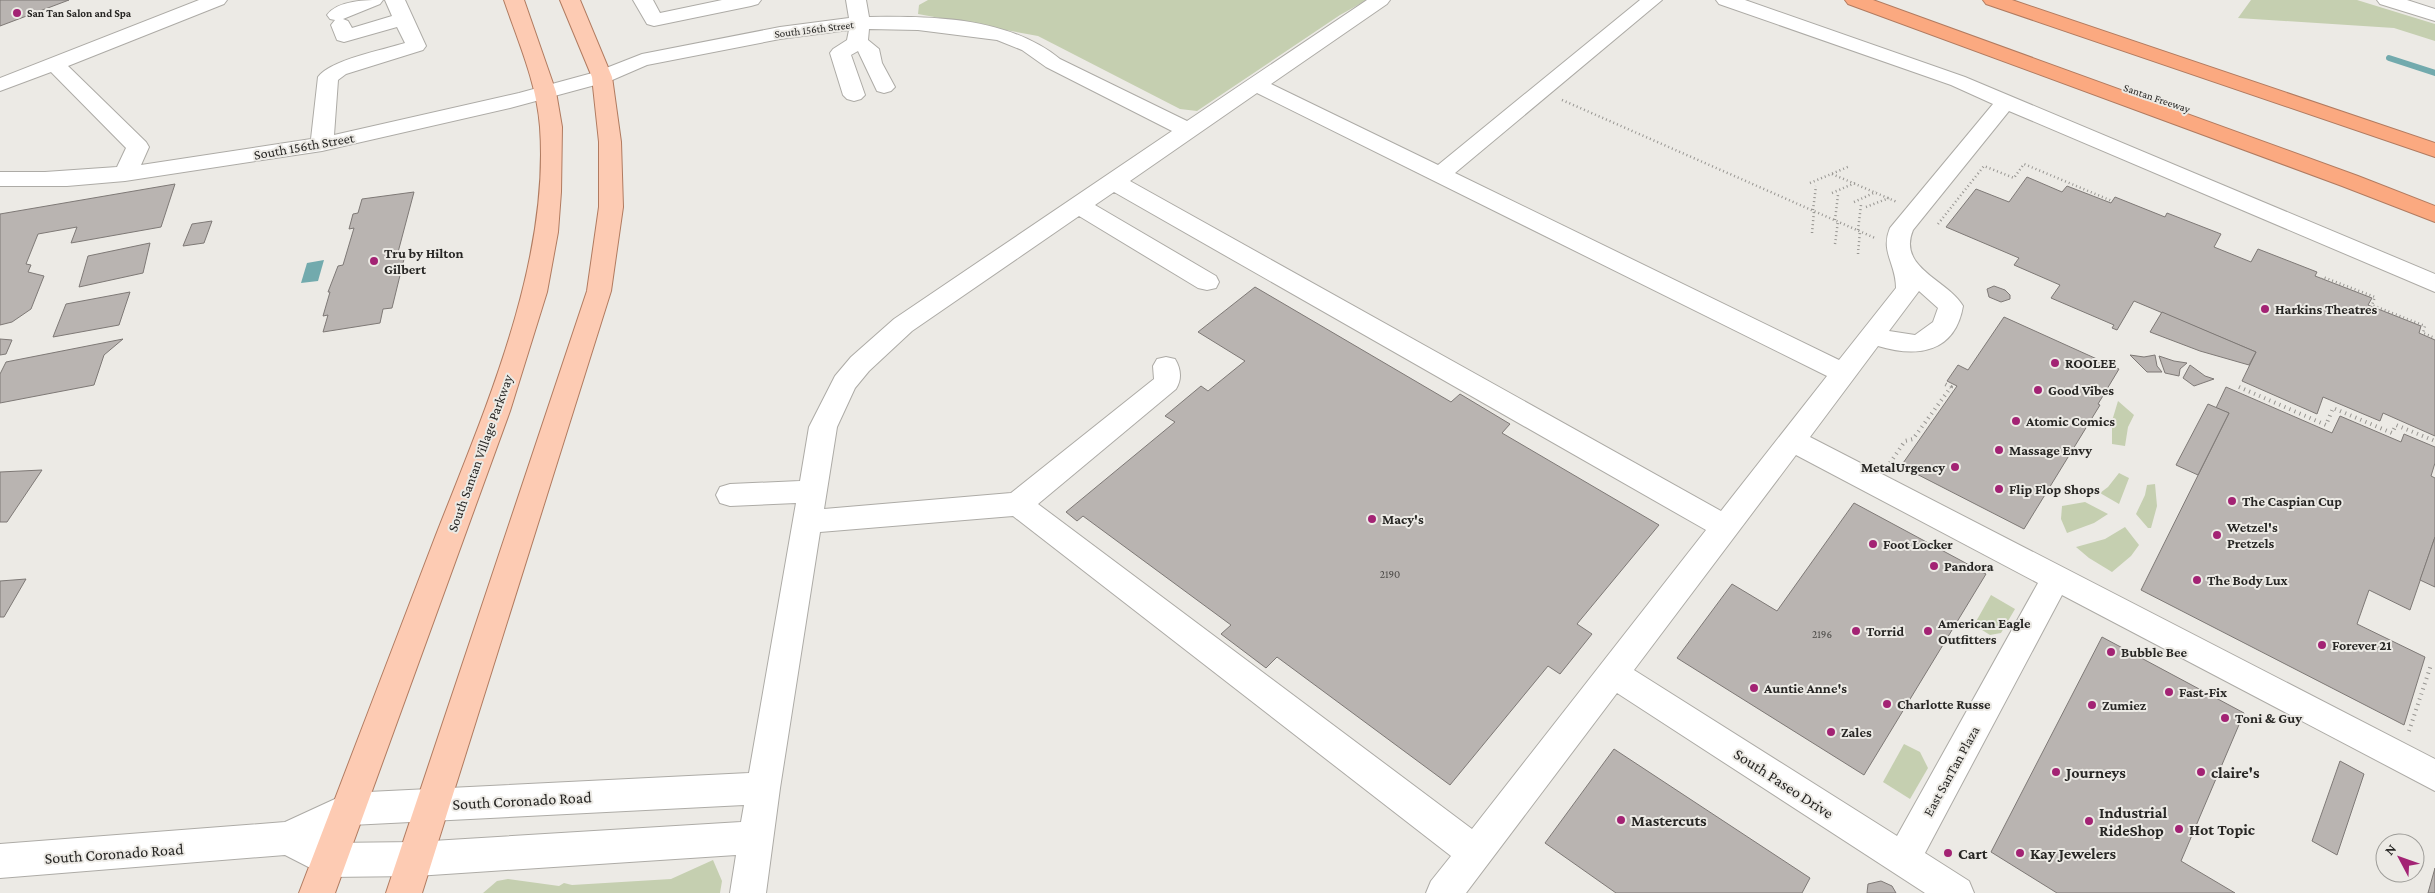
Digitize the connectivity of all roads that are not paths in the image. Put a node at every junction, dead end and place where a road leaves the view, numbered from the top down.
1 (217, 0) edge
2 (373, 0) edge
3 (395, 0) edge
4 (514, 0) edge
5 (570, 0) edge
6 (643, 0) edge
7 (751, 0) edge
8 (856, 0) edge
9 (1380, 0) edge
10 (1652, 0) edge
11 (1726, 0) edge
12 (1855, 0) edge
13 (1879, 0) edge
14 (1993, 0) edge
15 (2008, 0) edge
16 (2387, 0) edge
17 (2435, 15) edge
18 (404, 19) junction
19 (859, 34) junction
20 (872, 63) junction
21 (54, 64) junction
22 (845, 68) junction
23 (602, 77) junction
24 (1255, 84) junction
25 (0, 85) edge
26 (884, 87) dead end
27 (546, 92) junction
28 (854, 95) dead end
29 (2006, 101) junction
30 (1187, 130) junction
31 (2435, 133) edge
32 (322, 144) junction
33 (2435, 150) edge
34 (125, 174) junction
35 (1440, 175) junction
36 (0, 179) edge
37 (1112, 182) junction
38 (2435, 195) edge
39 (1077, 206) junction
40 (2435, 215) edge
41 (1907, 270) junction
42 (1207, 282) dead end
43 (2435, 284) edge
44 (1872, 335) junction
45 (1166, 366) dead end
46 (1843, 373) junction
47 (1792, 440) junction
48 (812, 491) junction
49 (730, 495) dead end
50 (1018, 504) junction
51 (807, 522) junction
52 (1724, 527) junction
53 (2056, 578) junction
54 (1613, 673) junction
55 (2435, 776) edge
56 (763, 788) junction
57 (434, 804) junction
58 (348, 809) junction
59 (757, 837) junction
60 (288, 838) junction
61 (1475, 853) junction
62 (416, 859) junction
63 (1903, 859) junction
64 (328, 860) junction
65 (0, 861) edge
66 (318, 893) edge
67 (404, 893) edge
68 (748, 893) edge
69 (1444, 893) edge
70 (1956, 893) edge

1 - 21 street
2 - 18 street
3 - 18 street
4 - 27 main road, South Santan Village Parkway
5 - 23 main road
6 - 7 street
8 - 19 street
9 - 24 street
10 - 35 street
11 - 29 street
12 - 40 highway
13 - 38 highway, Santan Freeway
14 - 33 highway
15 - 31 highway
16 - 17 street
18 - 32 street
19 - 20 street
19 - 22 street
19 - 23 street, South 156th Street
19 - 30 street, South 156th Street
20 - 22 street
20 - 26 street
21 - 25 street
21 - 34 street
22 - 28 street
23 - 27 street, South 156th Street
23 - 57 main road
24 - 30 street
24 - 35 street
27 - 32 street, South 156th Street
27 - 58 main road, South Santan Village Parkway
29 - 41 street
29 - 43 street
30 - 37 street
32 - 34 street, South 156th Street
34 - 36 street, South 156th Street
35 - 46 street
37 - 39 street
37 - 52 street
39 - 42 street
39 - 48 street
41 - 44 street
41 - 44 street
44 - 46 street
45 - 50 street
46 - 47 street
47 - 52 street
47 - 53 street
48 - 49 street
48 - 51 street
50 - 51 street
50 - 61 street
51 - 56 street
52 - 54 street
53 - 55 street
53 - 63 street, East SanTan Plaza
54 - 61 street
54 - 63 street, South Paseo Drive
56 - 57 street, South Coronado Road
56 - 59 street
57 - 58 street, South Coronado Road
57 - 62 main road
58 - 60 street, South Coronado Road
58 - 64 main road, South Santan Village Parkway
59 - 62 street
59 - 68 street
60 - 64 street
60 - 65 street, South Coronado Road
61 - 69 street
62 - 64 street
62 - 67 main road
63 - 70 street, South Paseo Drive
64 - 66 main road, South Santan Village Parkway

